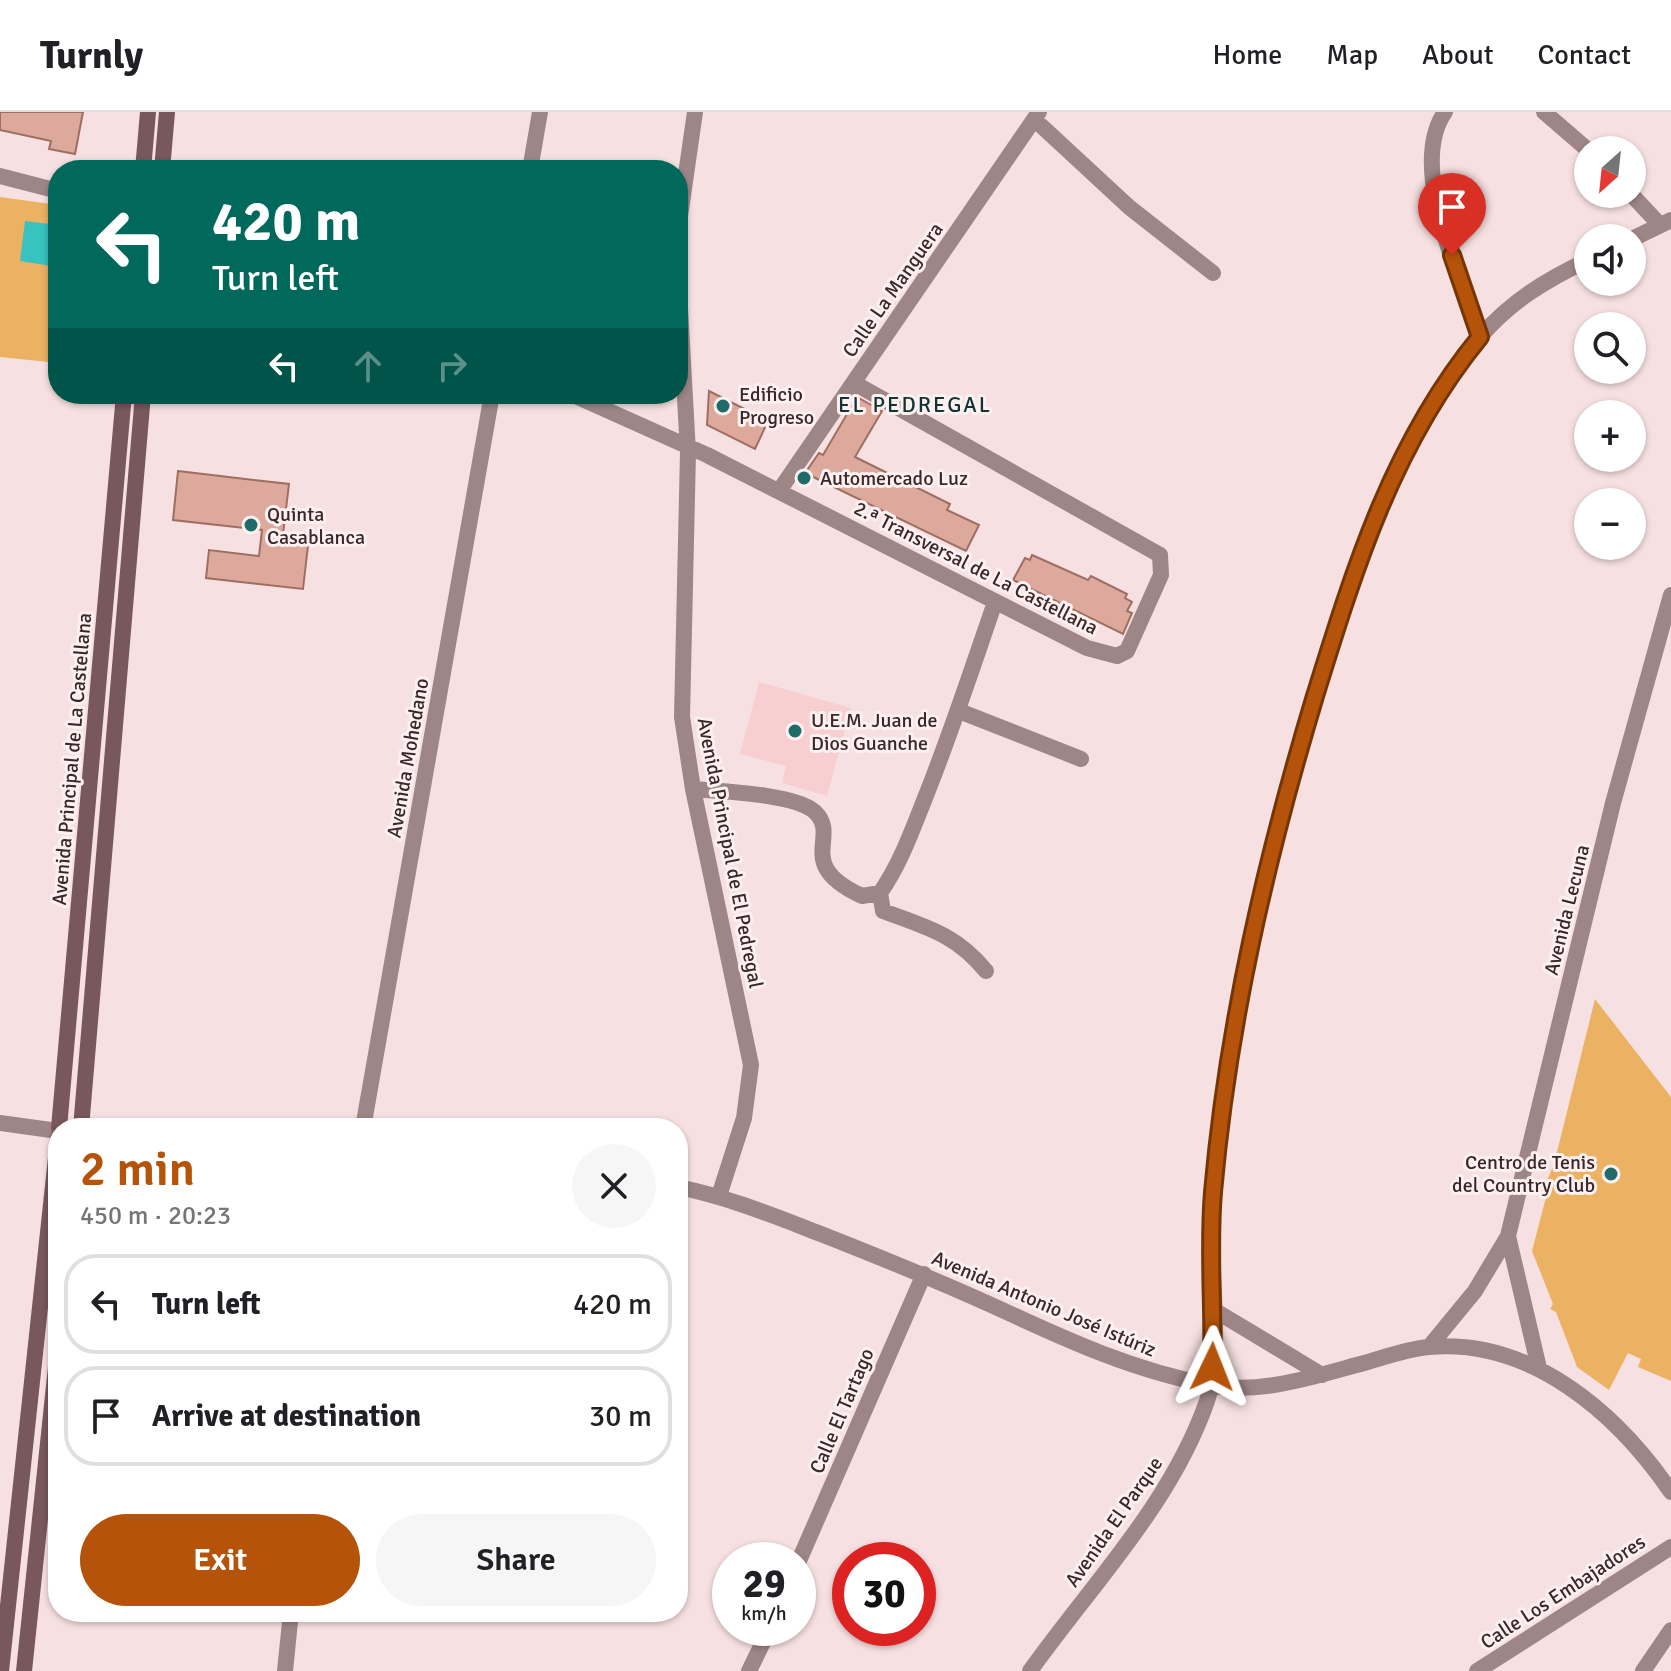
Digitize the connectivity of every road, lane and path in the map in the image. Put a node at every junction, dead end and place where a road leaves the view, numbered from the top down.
1 (148, 112) edge
2 (167, 112) edge
3 (540, 112) edge
4 (695, 112) edge
5 (1443, 112) edge
6 (1544, 112) edge
7 (1037, 116) edge
8 (1574, 138) edge
9 (144, 160) edge
10 (163, 160) edge
11 (532, 160) edge
12 (688, 161) edge
13 (0, 176) edge
14 (48, 188) edge
15 (1646, 206) edge
16 (1666, 222) edge
17 (1646, 232) edge
18 (1574, 267) edge
19 (1213, 273) dead end
20 (1480, 337) junction
21 (854, 383) junction
22 (123, 404) edge
23 (142, 404) edge
24 (490, 404) edge
25 (594, 404) edge
26 (686, 404) edge
27 (688, 446) junction
28 (779, 491) junction
29 (1671, 597) edge
30 (995, 602) junction
31 (959, 711) junction
32 (1081, 759) dead end
33 (693, 789) junction
34 (880, 893) junction
35 (986, 971) dead end
36 (60, 1118) edge
37 (82, 1118) edge
38 (365, 1118) edge
39 (0, 1123) edge
40 (48, 1129) edge
41 (688, 1189) edge
42 (719, 1196) junction
43 (48, 1232) edge
44 (1508, 1236) junction
45 (924, 1274) junction
46 (1214, 1310) junction
47 (1429, 1347) junction
48 (1539, 1368) junction
49 (1322, 1375) junction
50 (1211, 1386) junction
51 (48, 1443) edge
52 (1651, 1463) junction
53 (1671, 1473) edge
54 (1671, 1492) edge
55 (807, 1542) edge
56 (1671, 1547) edge
57 (290, 1622) edge
58 (1671, 1630) edge
59 (761, 1646) edge
60 (1, 1671) edge
61 (24, 1671) edge
62 (285, 1671) edge
63 (749, 1671) edge
64 (1030, 1671) edge
65 (1477, 1671) edge
66 (1643, 1671) edge

1 - 9 street
2 - 10 street
3 - 11 street
4 - 12 street
5 - 20 street
6 - 8 street
7 - 19 street
7 - 21 street, Calle La Manguera
13 - 14 street
15 - 16 street
16 - 17 street
18 - 20 street
20 - 46 street
21 - 28 street, Calle La Manguera
21 - 30 street, 2.ª Transversal de La Castellana
22 - 36 street, Avenida Principal de La Castellana
23 - 37 street, Avenida Principal de La Castellana
24 - 38 street, Avenida Mohedano
25 - 27 street, 2.ª Transversal de La Castellana
26 - 27 street, Avenida Principal de El Pedregal
27 - 28 street, 2.ª Transversal de La Castellana
27 - 33 street, Avenida Principal de El Pedregal
28 - 30 street, 2.ª Transversal de La Castellana
29 - 44 street, Avenida Lecuna
30 - 31 street
31 - 32 street
31 - 34 street
33 - 34 street
33 - 42 street, Avenida Principal de El Pedregal
34 - 35 street
39 - 40 street
41 - 42 street, Avenida Antonio José Istúriz
42 - 45 street, Avenida Antonio José Istúriz
43 - 60 street
44 - 47 street, Avenida Lecuna
44 - 48 street, Avenida Lecuna
45 - 50 street, Avenida Antonio José Istúriz
45 - 55 street, Calle El Tartago
46 - 49 street
46 - 50 street
47 - 48 street, Avenida Antonio José Istúriz
47 - 49 street, Avenida Antonio José Istúriz
48 - 52 street, Avenida Antonio José Istúriz
49 - 50 street, Avenida Antonio José Istúriz
50 - 64 street, Avenida El Parque
51 - 61 street
52 - 53 street, Avenida Antonio José Istúriz
52 - 54 street, Avenida Antonio José Istúriz
56 - 65 street, Calle Los Embajadores
57 - 62 street
58 - 66 street
59 - 63 street

